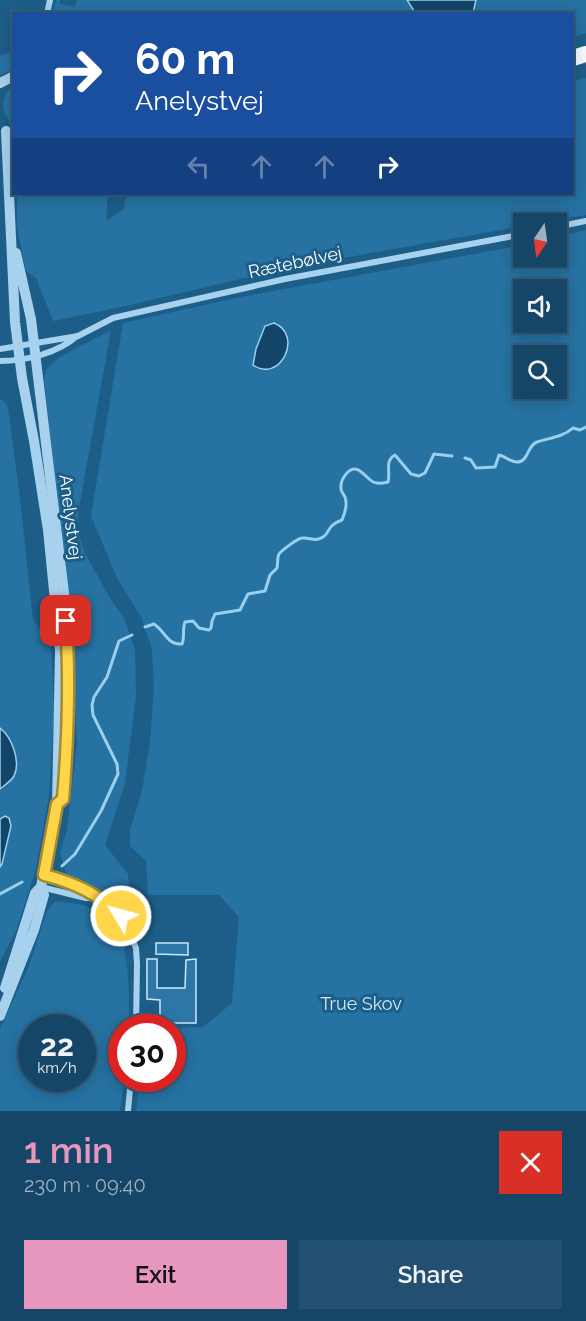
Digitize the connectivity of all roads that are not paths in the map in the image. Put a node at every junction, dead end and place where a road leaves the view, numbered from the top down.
1 (6, 130) edge
2 (12, 184) edge
3 (9, 195) junction
4 (586, 221) edge
5 (567, 225) edge
6 (11, 234) junction
7 (513, 236) edge
8 (78, 336) junction
9 (0, 350) edge
10 (35, 350) junction
11 (19, 353) junction
12 (0, 361) edge
13 (57, 804) junction
14 (44, 875) junction
15 (41, 887) junction
16 (96, 898) junction
17 (0, 1001) edge
18 (136, 1014) edge
19 (0, 1017) edge
20 (130, 1092) edge
21 (128, 1111) edge

1 - 3 street, Anelystvej
2 - 3 street, Anelystvej
3 - 6 street, Anelystvej
4 - 5 street
6 - 10 street, Anelystvej
6 - 11 street, Anelystvej
7 - 8 street, Rætebølvej
8 - 10 street, Rætebølvej
8 - 10 street, Rætebølvej
9 - 11 street
10 - 11 street
10 - 11 street
10 - 13 street, Anelystvej
11 - 12 street
11 - 13 street, Anelystvej
13 - 14 street, Anelystvej
14 - 15 street, Anelystvej
14 - 16 street
15 - 16 street
15 - 17 street, Anelystvej
15 - 19 street, Anelystvej
16 - 18 street
20 - 21 street

